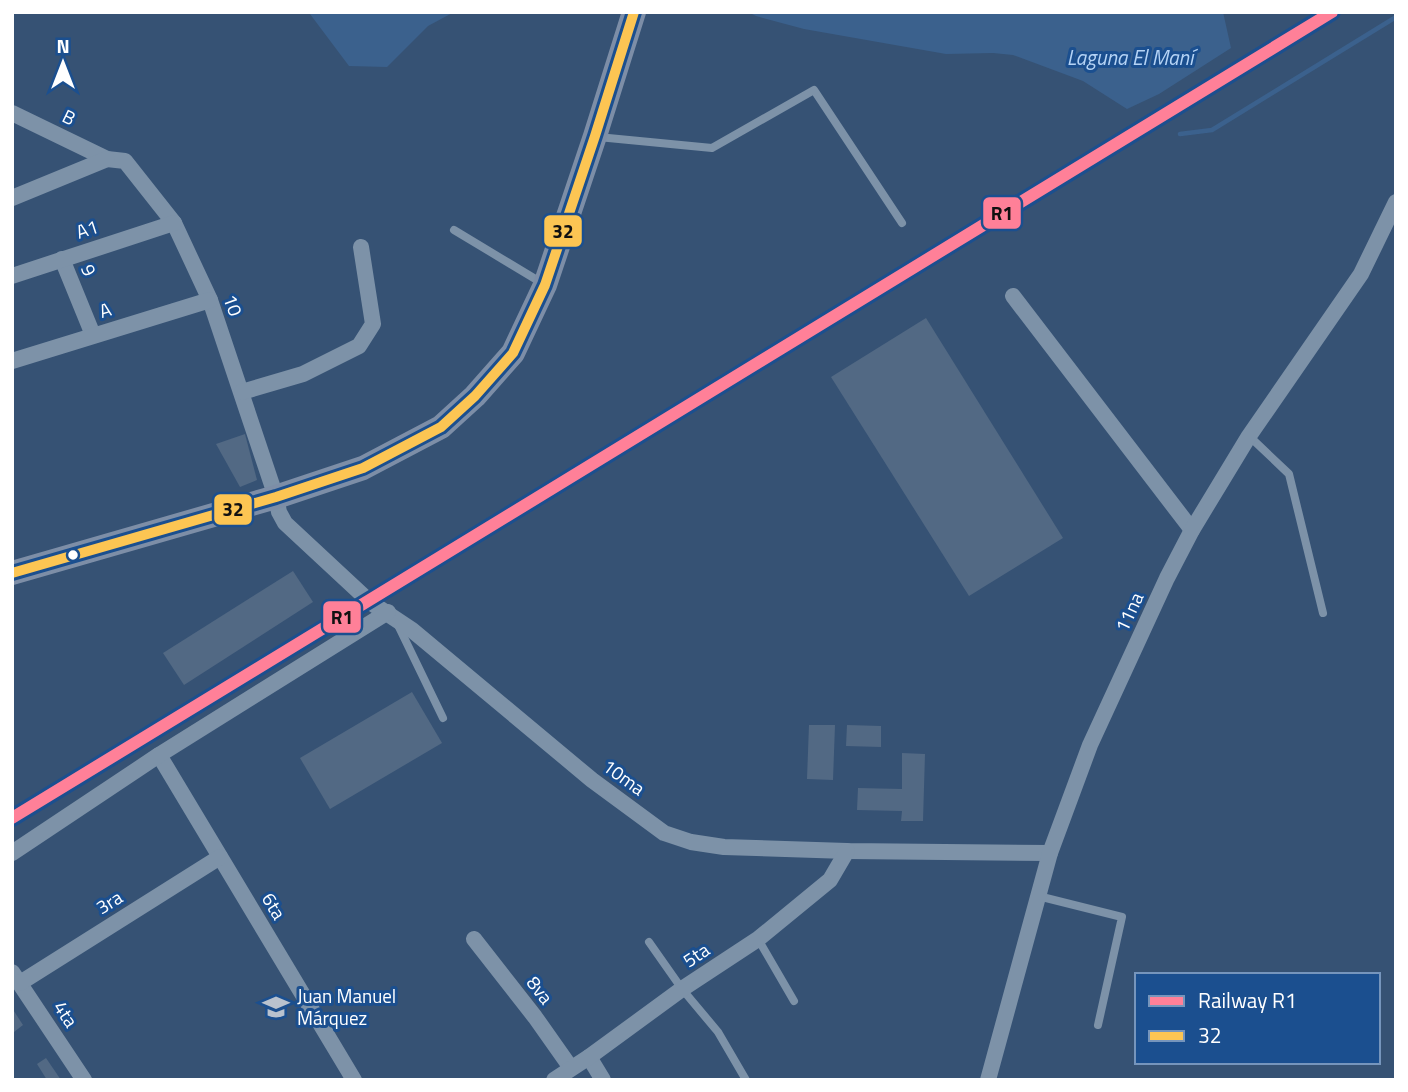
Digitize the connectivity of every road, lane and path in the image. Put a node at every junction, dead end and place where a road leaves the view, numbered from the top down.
1 (634, 12) edge
2 (12, 113) edge
3 (595, 136) junction
4 (107, 159) junction
5 (12, 198) edge
6 (1396, 202) edge
7 (174, 223) junction
8 (902, 223) dead end
9 (454, 230) dead end
10 (361, 247) dead end
11 (62, 260) junction
12 (12, 276) edge
13 (545, 285) junction
14 (1013, 296) dead end
15 (210, 300) junction
16 (93, 335) junction
17 (12, 361) edge
18 (242, 393) junction
19 (1249, 436) junction
20 (276, 497) junction
21 (1192, 530) junction
22 (12, 573) edge
23 (1323, 613) dead end
24 (391, 615) junction
25 (443, 718) dead end
26 (159, 755) junction
27 (847, 851) junction
28 (12, 853) edge
29 (1050, 853) junction
30 (220, 857) junction
31 (1038, 896) junction
32 (474, 939) dead end
33 (758, 939) junction
34 (649, 942) dead end
35 (16, 977) edge
36 (682, 989) junction
37 (794, 1001) dead end
38 (1098, 1025) dead end
39 (589, 1057) junction
40 (571, 1068) junction
41 (84, 1080) edge
42 (354, 1080) edge
43 (555, 1080) edge
44 (603, 1080) edge
45 (746, 1080) edge
46 (988, 1080) edge

1 - 3 main road
2 - 4 street, B
3 - 8 lane
3 - 13 main road
4 - 5 street
4 - 7 street, 10
6 - 19 street, 11na
7 - 11 street, A1
7 - 15 street, 10
9 - 13 lane
10 - 18 street
11 - 12 street, A1
11 - 16 street, 9
13 - 20 main road
14 - 21 street
15 - 16 street, A
15 - 18 street, 10
16 - 17 street, A
18 - 20 street, 10
19 - 21 street, 11na
19 - 23 lane
20 - 22 main road
20 - 24 street, 10ma
21 - 29 street, 11na
24 - 25 lane
24 - 26 street
24 - 27 street, 10ma
26 - 28 street
26 - 30 street, 6ta
27 - 29 street, 10ma
27 - 33 street, 5ta
29 - 31 street, 11na
30 - 35 street, 3ra
30 - 42 street, 6ta
31 - 38 lane
31 - 46 street, 11na
32 - 40 street, 8va
33 - 36 street, 5ta
33 - 37 lane
34 - 36 lane
35 - 41 street, 4ta
36 - 39 street, 5ta
36 - 45 lane
39 - 40 street, 5ta
39 - 44 street
40 - 43 street, 5ta

